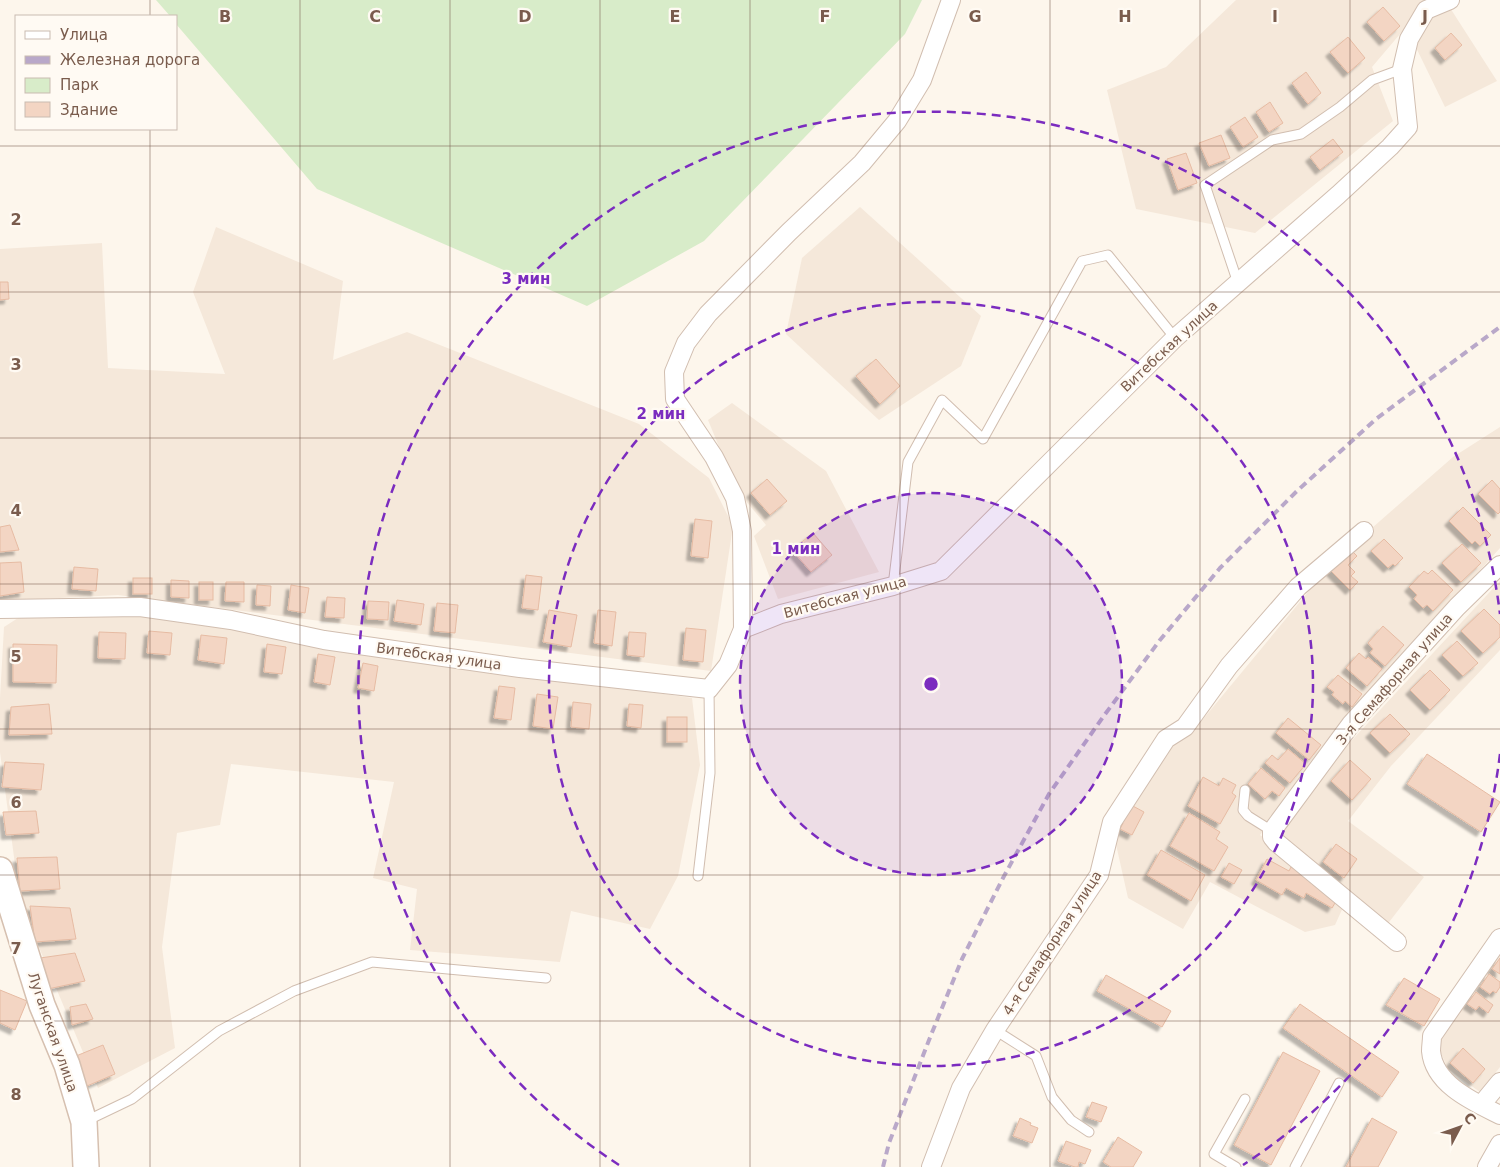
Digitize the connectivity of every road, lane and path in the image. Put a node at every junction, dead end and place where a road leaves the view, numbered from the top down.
1 (952, 0) edge
2 (1450, 0) edge
3 (1402, 69) junction
4 (1238, 283) junction
5 (1175, 338) junction
6 (1364, 531) dead end
7 (1500, 565) edge
8 (893, 586) junction
9 (0, 609) edge
10 (743, 629) junction
11 (709, 690) junction
12 (1245, 790) dead end
13 (1272, 831) junction
14 (0, 870) edge
15 (698, 876) dead end
16 (1500, 938) edge
17 (1397, 942) dead end
18 (546, 978) dead end
19 (995, 1030) junction
20 (1500, 1082) edge
21 (1339, 1083) dead end
22 (1245, 1099) dead end
23 (1481, 1105) junction
24 (1500, 1114) edge
25 (84, 1122) junction
26 (1089, 1132) dead end
27 (1500, 1144) edge
28 (86, 1167) edge
29 (931, 1167) edge
30 (1236, 1167) edge
31 (1295, 1167) edge
32 (1487, 1167) edge

1 - 10 street
2 - 3 street, Витебская улица
3 - 4 street, Витебская улица
3 - 4 lane
4 - 5 street, Витебская улица
5 - 8 street, Витебская улица
5 - 8 lane
6 - 19 street, 4-я Семафорная улица
7 - 13 street, 3-я Семафорная улица
8 - 10 street, Витебская улица
9 - 11 street, Витебская улица
10 - 11 street
11 - 15 lane
12 - 13 lane
13 - 17 street
14 - 25 street, Луганская улица
16 - 23 street
18 - 25 lane
19 - 26 lane
19 - 29 street, 4-я Семафорная улица
20 - 23 street
21 - 31 lane
22 - 30 lane
23 - 24 street
25 - 28 street, Луганская улица
27 - 32 street

